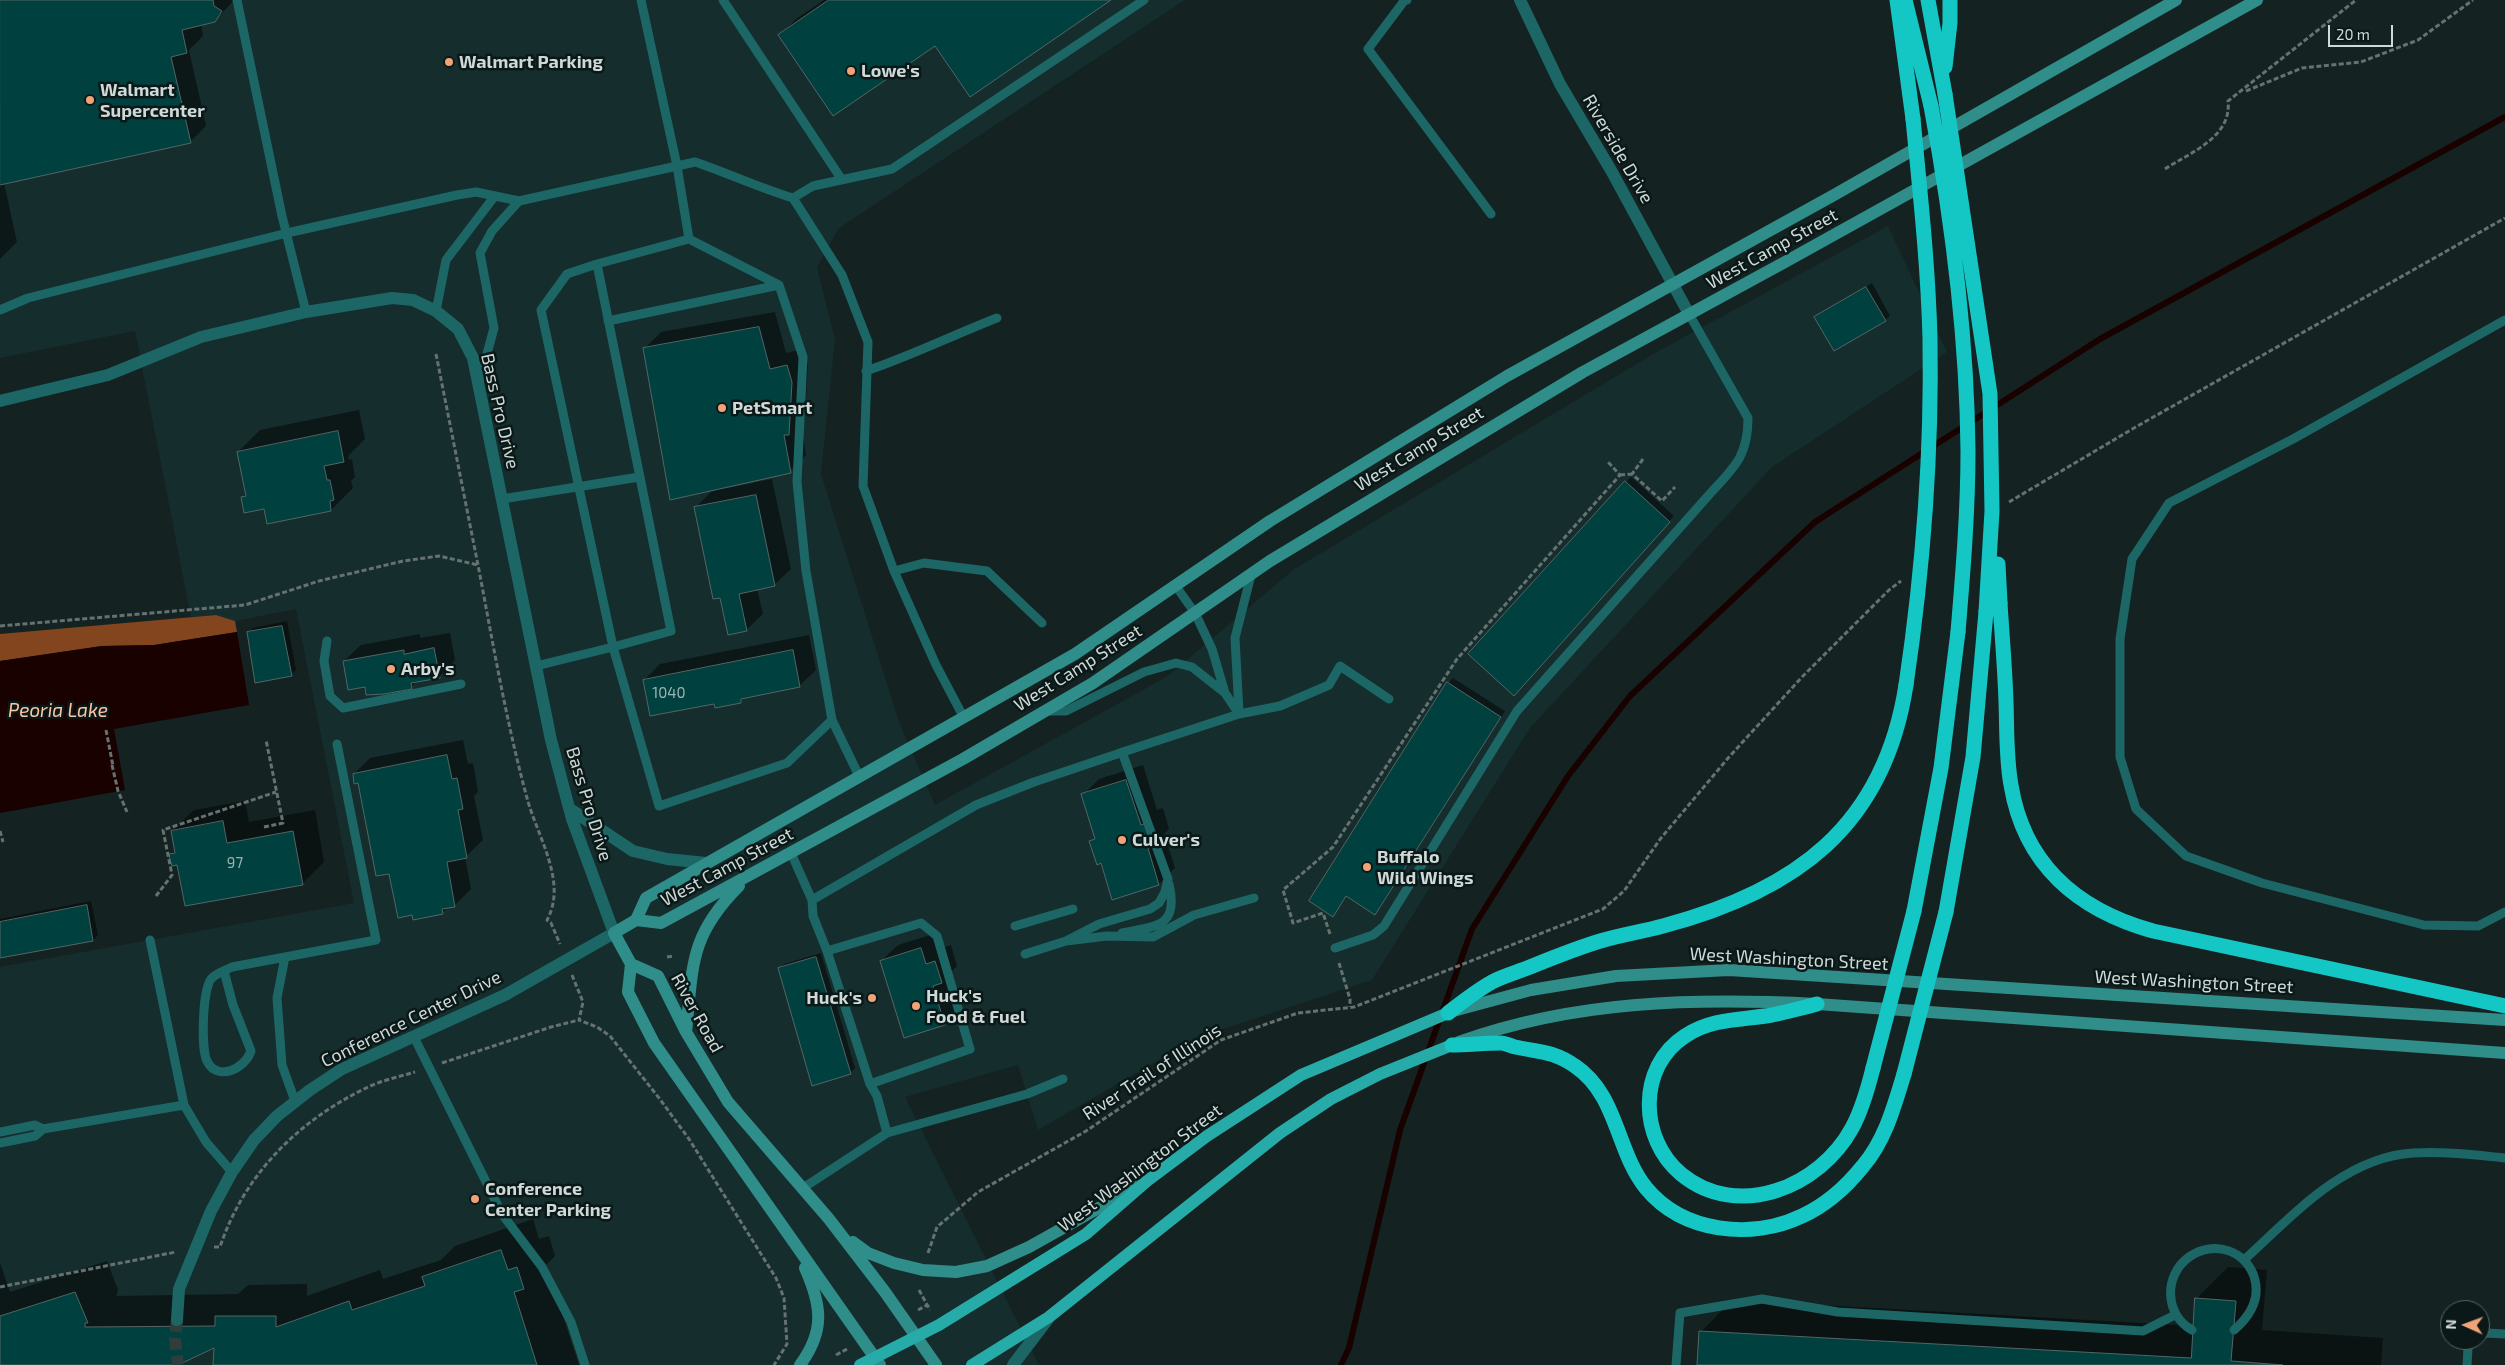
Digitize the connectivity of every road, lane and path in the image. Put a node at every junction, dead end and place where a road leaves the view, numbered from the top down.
1 (238, 0) edge
2 (641, 0) edge
3 (723, 0) edge
4 (1144, 0) edge
5 (1407, 0) edge
6 (1520, 0) edge
7 (1897, 0) edge
8 (1905, 0) edge
9 (1928, 0) edge
10 (1950, 0) edge
11 (2176, 0) edge
12 (2257, 0) edge
13 (2356, 0) edge
14 (2473, 0) edge
15 (1944, 89) junction
16 (2240, 93) junction
17 (678, 166) junction
18 (2165, 169) dead end
19 (842, 180) junction
20 (494, 197) junction
21 (793, 198) junction
22 (519, 201) junction
23 (1491, 214) dead end
24 (287, 233) junction
25 (689, 239) junction
26 (597, 264) junction
27 (1672, 284) junction
28 (779, 285) junction
29 (0, 310) edge
30 (436, 311) junction
31 (306, 312) junction
32 (1688, 314) junction
33 (997, 318) dead end
34 (2505, 320) edge
35 (608, 321) junction
36 (436, 354) dead end
37 (866, 371) junction
38 (479, 386) junction
39 (0, 401) edge
40 (1992, 451) junction
41 (1643, 459) dead end
42 (1608, 462) dead end
43 (1632, 474) junction
44 (1620, 475) junction
45 (639, 477) junction
46 (1675, 487) dead end
47 (580, 488) junction
48 (502, 500) junction
49 (478, 565) junction
50 (894, 571) junction
51 (1251, 575) junction
52 (1175, 585) junction
53 (1195, 614) junction
54 (1042, 623) dead end
55 (0, 626) edge
56 (327, 641) dead end
57 (613, 647) junction
58 (536, 666) junction
59 (462, 684) dead end
60 (1226, 693) junction
61 (1389, 699) dead end
62 (1044, 712) junction
63 (1240, 714) junction
64 (964, 718) junction
65 (832, 720) junction
66 (106, 730) dead end
67 (266, 740) dead end
68 (337, 744) dead end
69 (1122, 752) junction
70 (112, 765) junction
71 (860, 776) junction
72 (115, 778) dead end
73 (276, 792) junction
74 (570, 809) junction
75 (127, 812) dead end
76 (264, 827) dead end
77 (0, 831) edge
78 (3, 842) dead end
79 (791, 853) junction
80 (706, 863) junction
81 (749, 876) junction
82 (1168, 878) junction
83 (156, 896) dead end
84 (1254, 898) dead end
85 (812, 900) junction
86 (1072, 909) dead end
87 (2505, 912) edge
88 (636, 920) junction
89 (551, 923) dead end
90 (1016, 926) dead end
91 (1551, 929) dead end
92 (614, 933) junction
93 (1330, 934) dead end
94 (1107, 936) junction
95 (150, 940) dead end
96 (1066, 941) junction
97 (1335, 948) dead end
98 (828, 951) junction
99 (1024, 954) dead end
100 (673, 956) dead end
101 (285, 957) junction
102 (667, 957) dead end
103 (1339, 963) dead end
104 (630, 964) junction
105 (224, 971) junction
106 (583, 1002) dead end
107 (1817, 1004) junction
108 (2505, 1006) edge
109 (1352, 1007) junction
110 (1448, 1013) junction
111 (579, 1020) junction
112 (2505, 1020) edge
113 (686, 1032) junction
114 (414, 1037) junction
115 (1452, 1045) junction
116 (2505, 1054) edge
117 (428, 1068) junction
118 (1063, 1079) dead end
119 (870, 1084) junction
120 (295, 1101) junction
121 (184, 1105) junction
122 (42, 1128) junction
123 (0, 1132) edge
124 (887, 1133) junction
125 (0, 1143) edge
126 (2505, 1158) edge
127 (232, 1172) junction
128 (1147, 1181) junction
129 (803, 1188) junction
130 (828, 1219) junction
131 (783, 1226) junction
132 (220, 1246) dead end
133 (167, 1254) dead end
134 (2245, 1259) junction
135 (925, 1261) dead end
136 (0, 1287) edge
137 (918, 1290) dead end
138 (927, 1305) junction
139 (918, 1310) dead end
140 (930, 1310) dead end
141 (2175, 1315) junction
142 (1049, 1317) junction
143 (177, 1320) tunnel mouth
144 (2192, 1330) dead end
145 (2234, 1330) dead end
146 (2490, 1333) edge
147 (2505, 1334) edge
148 (917, 1337) junction
149 (851, 1347) dead end
150 (2468, 1350) edge
151 (836, 1355) dead end
152 (877, 1361) edge
153 (585, 1365) edge
154 (774, 1365) edge
155 (800, 1365) edge
156 (860, 1365) edge
157 (936, 1365) edge
158 (972, 1365) edge
159 (1013, 1365) edge
160 (1676, 1365) edge
161 (2467, 1365) edge

1 - 24 lane
2 - 17 lane
3 - 19 lane
4 - 19 lane
5 - 23 lane
6 - 27 street, Riverside Drive
7 - 110 highway, bridge
8 - 107 highway, bridge
9 - 15 highway
10 - 15 highway
11 - 27 main road, West Camp Street
12 - 32 main road, West Camp Street
13 - 16 path
14 - 16 path
15 - 40 highway, bridge
16 - 18 path
17 - 21 lane
17 - 22 lane
17 - 25 lane
19 - 21 lane
20 - 22 lane
20 - 24 lane
20 - 30 lane
21 - 37 lane
22 - 38 lane
24 - 29 lane
24 - 31 lane
25 - 26 lane
25 - 28 lane
26 - 35 lane
26 - 47 lane
27 - 32 street, Riverside Drive
27 - 52 main road, West Camp Street
28 - 35 lane
28 - 65 lane
30 - 31 street, Bass Pro Drive
30 - 38 street, Bass Pro Drive
31 - 39 street, Bass Pro Drive
32 - 51 main road, West Camp Street
32 - 97 lane
33 - 37 lane
34 - 87 lane
35 - 45 lane
36 - 49 path
37 - 50 lane
38 - 48 street, Bass Pro Drive
40 - 108 highway, bridge
40 - 115 highway, bridge
41 - 43 path
42 - 44 path
43 - 44 path
43 - 46 path
44 - 93 path
45 - 47 lane
45 - 57 lane
47 - 48 lane
47 - 57 lane
48 - 58 street, Bass Pro Drive
49 - 55 path
49 - 89 path
50 - 54 lane
50 - 64 lane
51 - 53 main road, West Camp Street
51 - 63 lane
52 - 53 lane
52 - 64 main road, West Camp Street
53 - 60 lane
53 - 62 main road, West Camp Street
56 - 59 lane
57 - 58 lane
57 - 65 lane
58 - 74 street, Bass Pro Drive
60 - 62 lane
60 - 63 lane
61 - 63 lane
62 - 79 main road, West Camp Street
63 - 69 lane
64 - 71 main road, West Camp Street
65 - 71 lane
66 - 70 path
67 - 73 path
68 - 101 lane
69 - 82 lane
69 - 85 lane
70 - 72 path
70 - 75 path
71 - 80 main road, West Camp Street
73 - 76 path
73 - 83 path
74 - 80 street
74 - 92 street, Bass Pro Drive
77 - 78 path
79 - 81 main road, West Camp Street
79 - 85 lane
80 - 88 main road, West Camp Street
81 - 88 main road, West Camp Street
81 - 113 main road
82 - 94 lane
82 - 96 lane
84 - 94 lane
85 - 98 lane
86 - 90 lane
88 - 92 main road, Conference Center Drive
91 - 109 path, River Trail of Illinois
92 - 104 main road, Bass Pro Drive
92 - 114 street, Conference Center Drive
94 - 96 lane
95 - 121 lane
96 - 99 lane
98 - 119 lane
98 - 119 lane
100 - 102 path
101 - 105 lane
101 - 120 lane
103 - 109 path
104 - 113 main road, River Road
104 - 131 main road
105 - 105 lane
106 - 111 path
107 - 115 main road
107 - 116 main road
109 - 135 path, River Trail of Illinois
110 - 112 main road, West Washington Street
110 - 128 main road, West Washington Street
111 - 117 path
111 - 154 path
113 - 129 main road, River Road
114 - 117 lane
114 - 120 street, Conference Center Drive
115 - 142 main road
117 - 132 path
117 - 153 lane
118 - 124 lane
119 - 124 lane
120 - 127 street, Conference Center Drive
121 - 122 lane
121 - 127 lane
122 - 123 lane
122 - 125 lane
124 - 129 lane
126 - 134 lane
127 - 143 street, Conference Center Drive
128 - 130 main road
128 - 148 main road, West Washington Street
129 - 130 main road, River Road
130 - 148 main road, River Road
131 - 152 main road
131 - 155 main road
133 - 136 path
134 - 141 lane
134 - 145 lane
137 - 138 path
138 - 139 path
138 - 140 path
141 - 144 lane
141 - 160 lane
142 - 158 main road
142 - 159 street
146 - 147 lane
148 - 152 main road, West Washington Street
148 - 157 main road, River Road
149 - 151 path
150 - 161 lane
152 - 156 main road, West Washington Street

